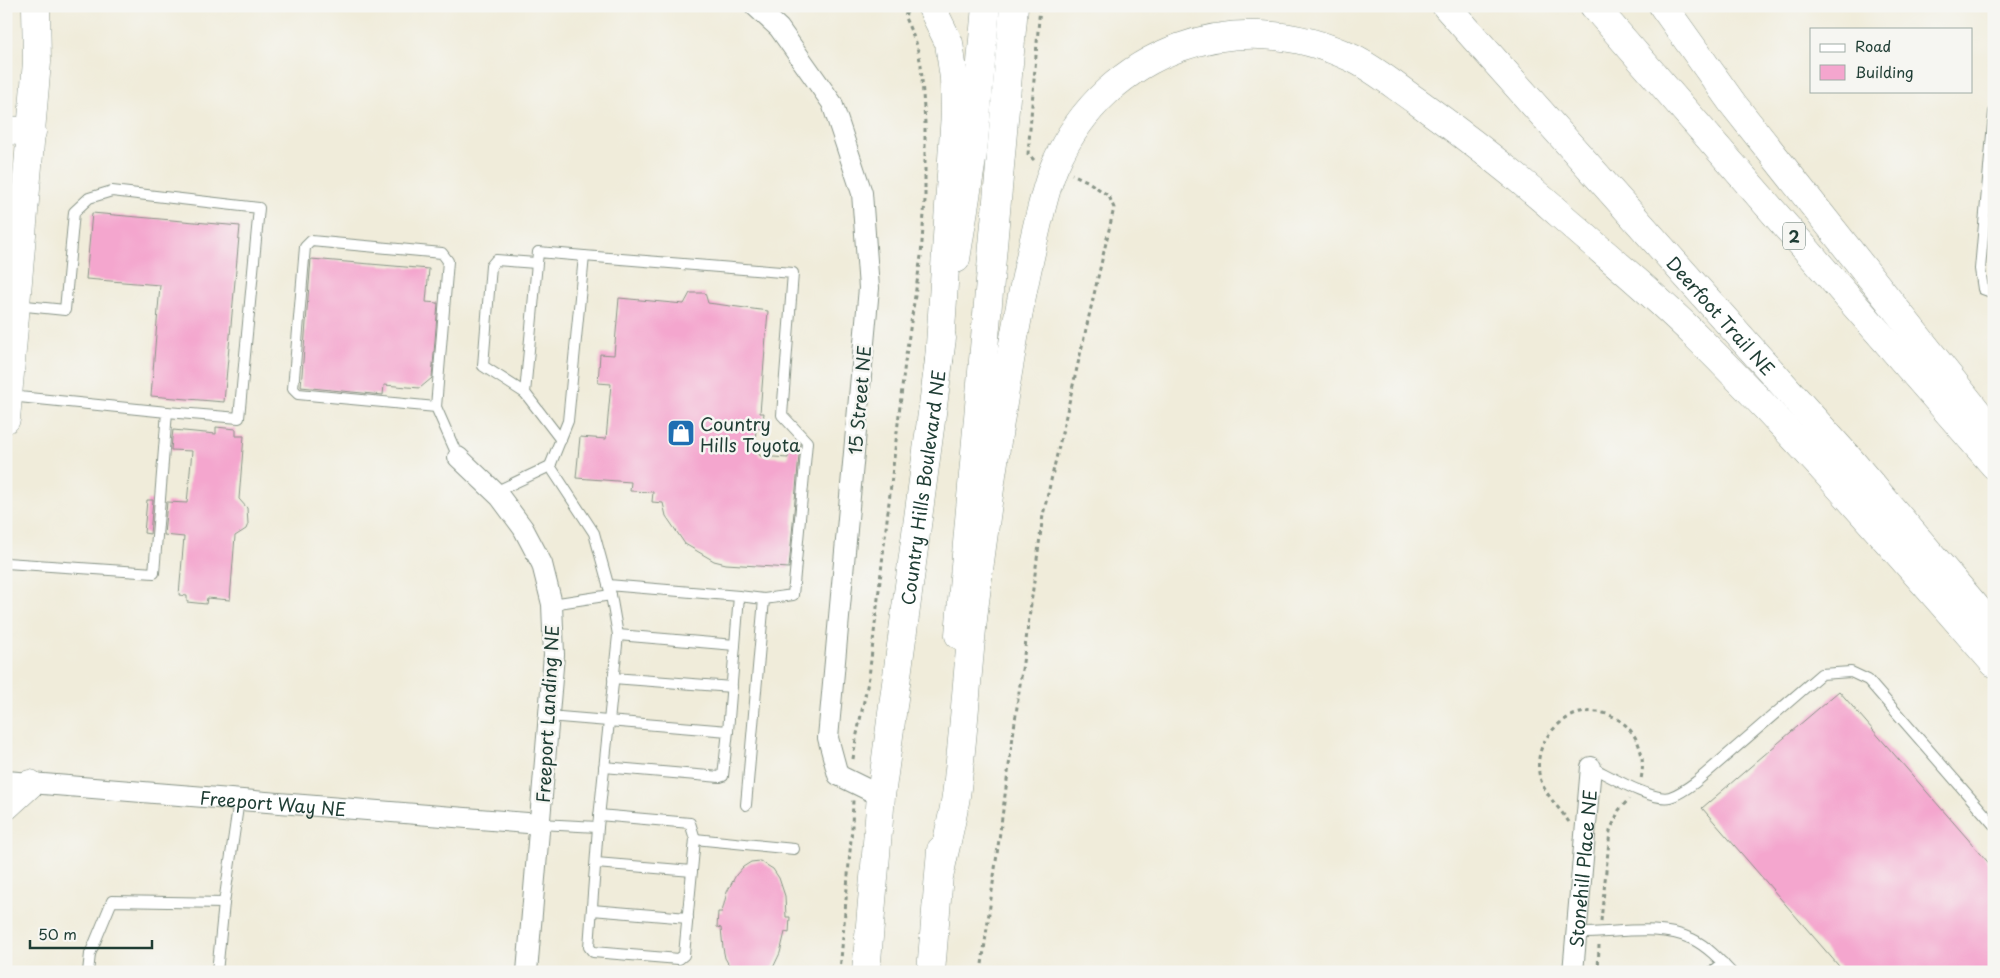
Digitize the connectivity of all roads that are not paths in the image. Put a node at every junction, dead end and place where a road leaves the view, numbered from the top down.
1 (36, 6) edge
2 (755, 6) edge
3 (986, 6) edge
4 (1014, 6) edge
5 (1446, 6) edge
6 (1594, 6) edge
7 (1663, 6) edge
8 (922, 7) edge
9 (1994, 112) edge
10 (19, 131) edge
11 (18, 159) edge
12 (584, 256) junction
13 (536, 264) junction
14 (1994, 293) edge
15 (16, 305) junction
16 (939, 360) junction
17 (525, 392) junction
18 (7, 407) edge
19 (436, 407) junction
20 (167, 412) junction
21 (1994, 433) edge
22 (560, 440) junction
23 (458, 457) joint
24 (1994, 465) edge
25 (550, 466) junction
26 (495, 492) junction
27 (6, 563) edge
28 (610, 590) junction
29 (739, 596) junction
30 (764, 598) junction
31 (552, 604) junction
32 (1994, 628) edge
33 (618, 635) junction
34 (735, 645) junction
35 (1994, 663) edge
36 (613, 678) junction
37 (732, 687) junction
38 (548, 716) junction
39 (609, 721) junction
40 (728, 731) junction
41 (604, 767) junction
42 (1591, 767) joint
43 (18, 782) edge
44 (881, 796) junction
45 (239, 800) junction
46 (746, 805) dead end
47 (6, 806) edge
48 (600, 815) junction
49 (540, 824) junction
50 (1994, 824) edge
51 (598, 828) junction
52 (695, 839) junction
53 (794, 849) dead end
54 (596, 862) junction
55 (692, 871) junction
56 (940, 873) junction
57 (224, 903) junction
58 (592, 910) junction
59 (688, 918) junction
60 (1577, 933) junction
61 (1723, 963) junction
62 (88, 972) edge
63 (217, 972) edge
64 (527, 972) edge
65 (866, 972) edge
66 (931, 972) edge
67 (1573, 972) edge
68 (1712, 972) edge
69 (1731, 972) edge

1 - 10 main road
2 - 44 street, 15 Street NE
3 - 16 main road, Country Hills Boulevard NE
4 - 56 main road
5 - 32 main road, Deerfoot Trail NE
6 - 24 main road, 2
7 - 21 main road
8 - 16 main road
9 - 14 lane
10 - 11 main road
11 - 15 main road
12 - 13 lane
12 - 22 lane
12 - 30 lane
13 - 17 lane
13 - 17 lane
15 - 18 main road
15 - 20 lane
16 - 44 main road, Country Hills Boulevard NE
17 - 22 lane
18 - 20 lane
19 - 19 lane
19 - 23 lane
20 - 27 lane
22 - 25 lane
23 - 26 street, Freeport Landing NE
25 - 26 lane
25 - 28 lane
26 - 31 street, Freeport Landing NE
28 - 29 lane
28 - 31 lane
28 - 33 lane
29 - 30 lane
29 - 34 lane
30 - 46 lane
31 - 38 street, Freeport Landing NE
33 - 34 lane
33 - 36 lane
34 - 37 lane
35 - 56 main road
36 - 37 lane
36 - 39 lane
37 - 40 lane
38 - 39 lane
38 - 49 street, Freeport Landing NE
39 - 40 lane
39 - 41 lane
40 - 41 lane
41 - 48 lane
42 - 50 lane
42 - 60 street, Stonehill Place NE
43 - 45 street, Freeport Way NE
43 - 47 main road
44 - 65 main road, Country Hills Boulevard NE
45 - 49 street, Freeport Way NE
45 - 57 lane
48 - 51 lane
48 - 52 lane
49 - 51 lane
49 - 64 street, Freeport Landing NE
51 - 54 lane
52 - 53 lane
52 - 55 lane
54 - 55 lane
54 - 58 lane
55 - 59 lane
56 - 66 main road
57 - 62 lane
57 - 63 lane
58 - 59 lane
58 - 59 lane
60 - 61 lane
60 - 67 street, Stonehill Place NE
61 - 68 lane
61 - 69 lane

